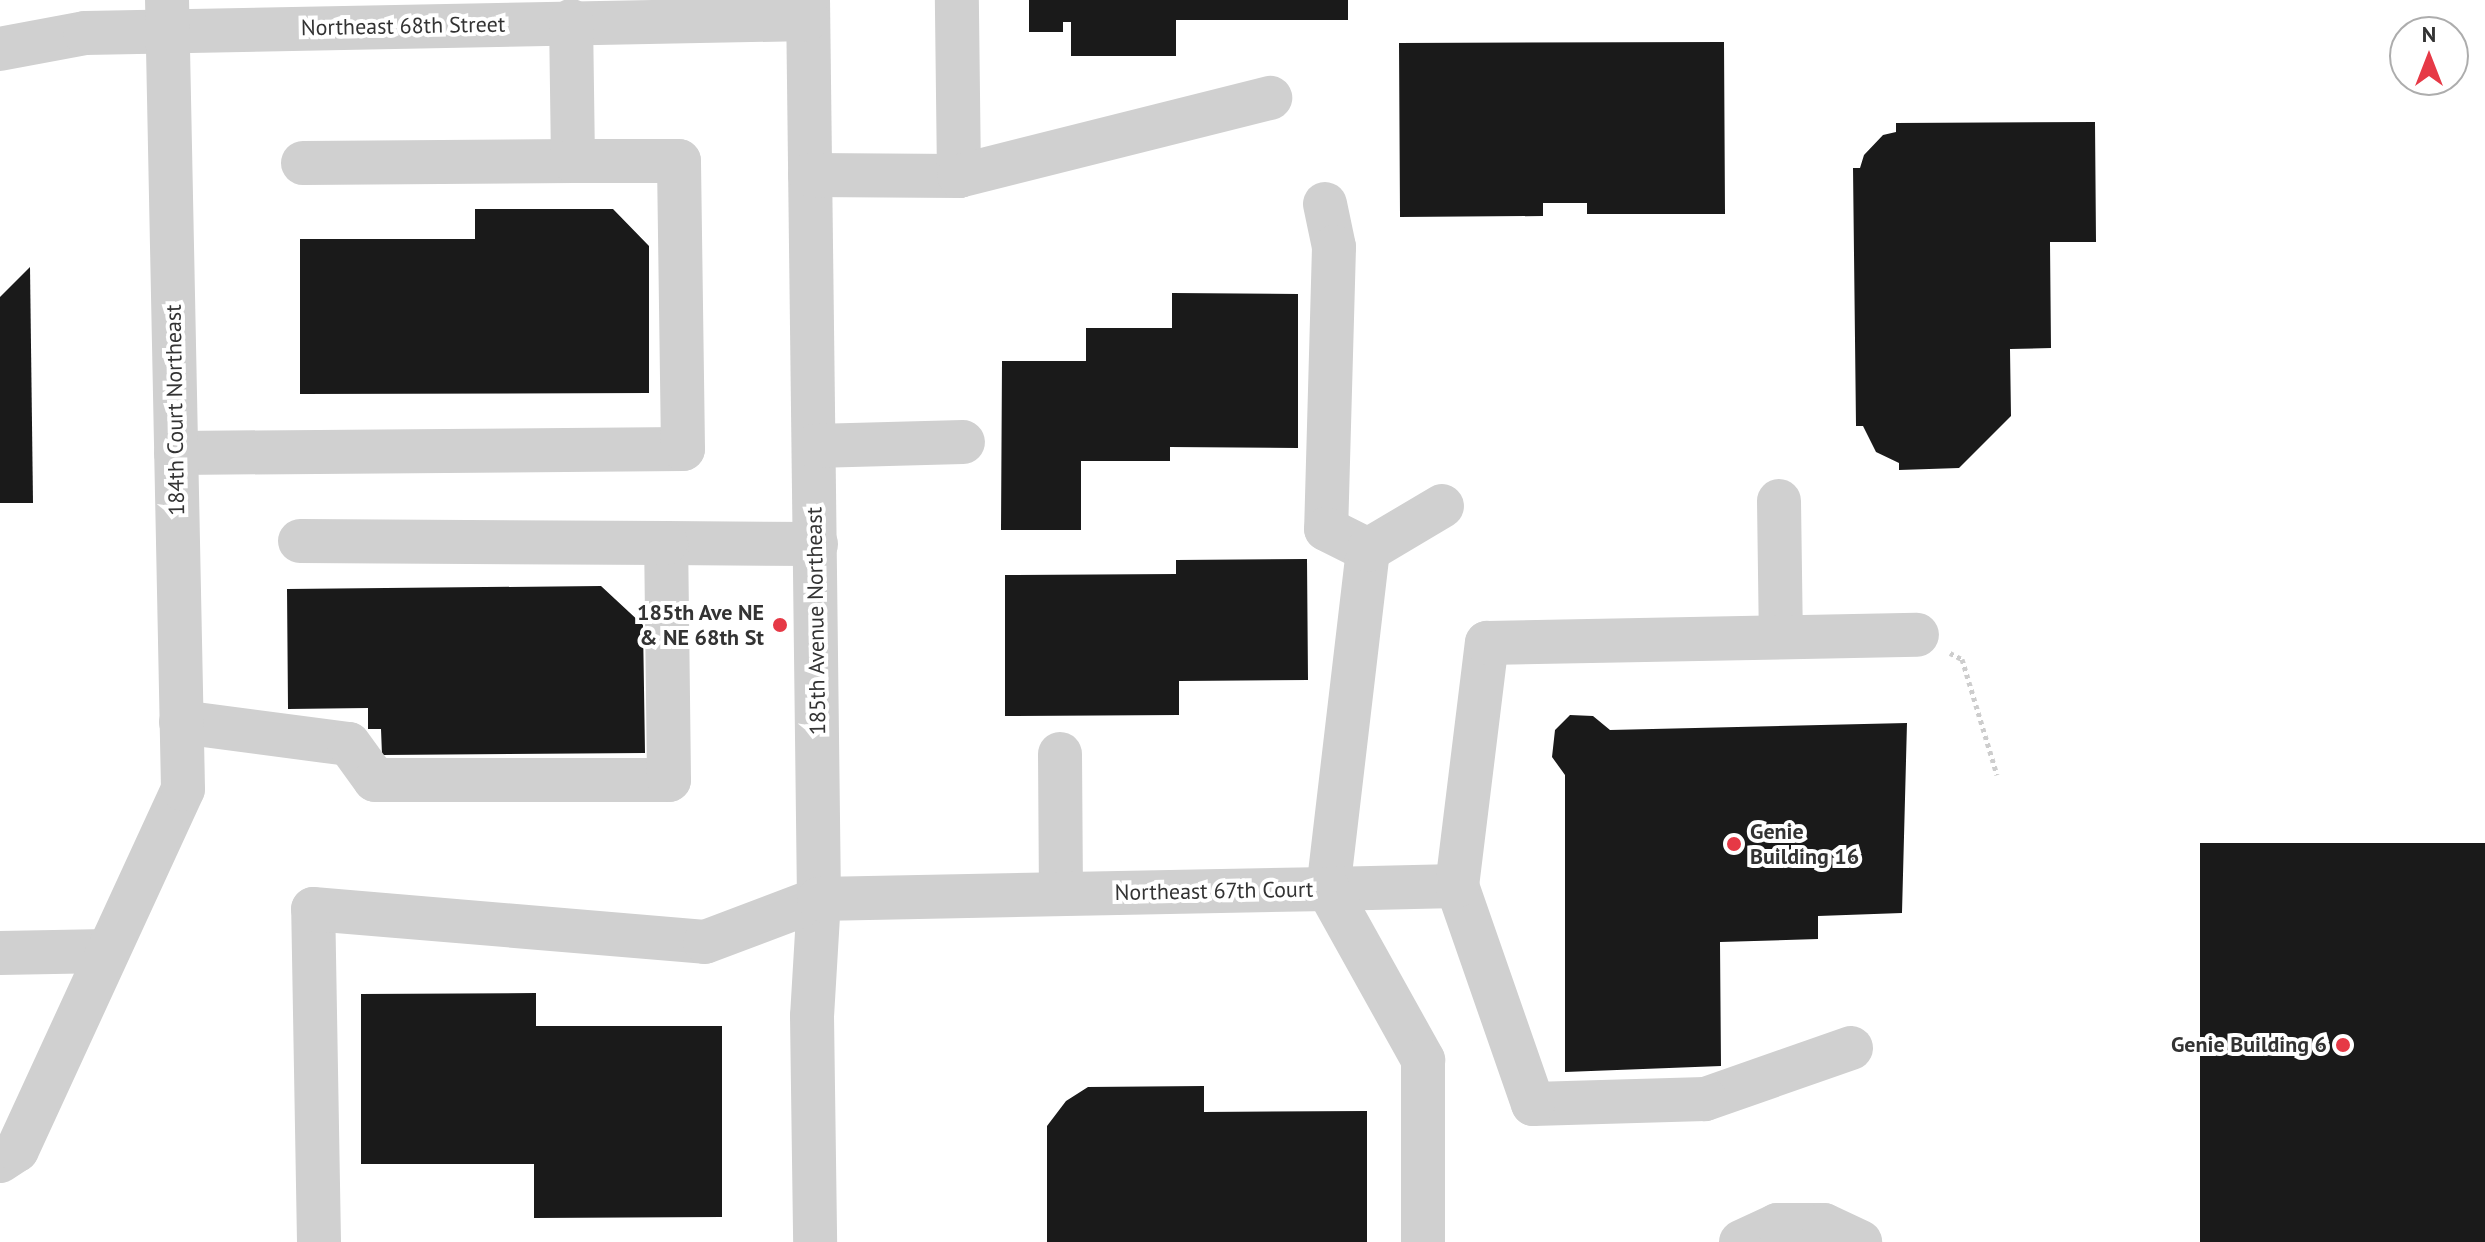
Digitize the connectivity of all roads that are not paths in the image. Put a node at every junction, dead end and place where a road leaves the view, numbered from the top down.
1 (957, 0) edge
2 (808, 10) edge
3 (167, 16) edge
4 (571, 21) junction
5 (0, 49) edge
6 (1270, 98) dead end
7 (573, 161) junction
8 (303, 163) dead end
9 (810, 175) junction
10 (959, 176) junction
11 (1325, 204) dead end
12 (963, 442) dead end
13 (814, 446) junction
14 (176, 453) junction
15 (1779, 501) dead end
16 (1442, 506) dead end
17 (300, 541) dead end
18 (666, 543) junction
19 (816, 544) junction
20 (1368, 550) junction
21 (1917, 635) road end
22 (1781, 637) junction
23 (181, 722) junction
24 (1060, 754) dead end
25 (1457, 886) junction
26 (1328, 889) junction
27 (1061, 894) junction
28 (819, 899) junction
29 (108, 951) junction
30 (0, 953) edge
31 (1851, 1048) dead end
32 (0, 1161) edge
33 (1759, 1233) edge
34 (319, 1242) edge
35 (815, 1242) edge
36 (1423, 1242) edge
37 (1860, 1242) edge

1 - 10 street
2 - 4 street, Northeast 68th Street
2 - 9 street, 185th Avenue Northeast
3 - 4 street, Northeast 68th Street
3 - 5 street, Northeast 68th Street
3 - 14 street, 184th Court Northeast
4 - 7 street
6 - 10 street
7 - 8 street
7 - 14 street
9 - 10 street
9 - 13 street, 185th Avenue Northeast
11 - 20 street
12 - 13 street
13 - 19 street, 185th Avenue Northeast
14 - 23 street, 184th Court Northeast
15 - 22 street
16 - 20 street
17 - 18 street
18 - 19 street
18 - 23 street
19 - 28 street, 185th Avenue Northeast
20 - 26 street
21 - 22 street
22 - 25 street
23 - 29 street, 184th Court Northeast
24 - 27 street
25 - 26 street
25 - 31 street
26 - 27 street, Northeast 67th Court
26 - 36 street, Northeast 67th Court
27 - 28 street, Northeast 67th Court
28 - 34 street, Northeast 67th Court
28 - 35 street, 185th Avenue Northeast
29 - 30 street
29 - 32 street
33 - 37 street

